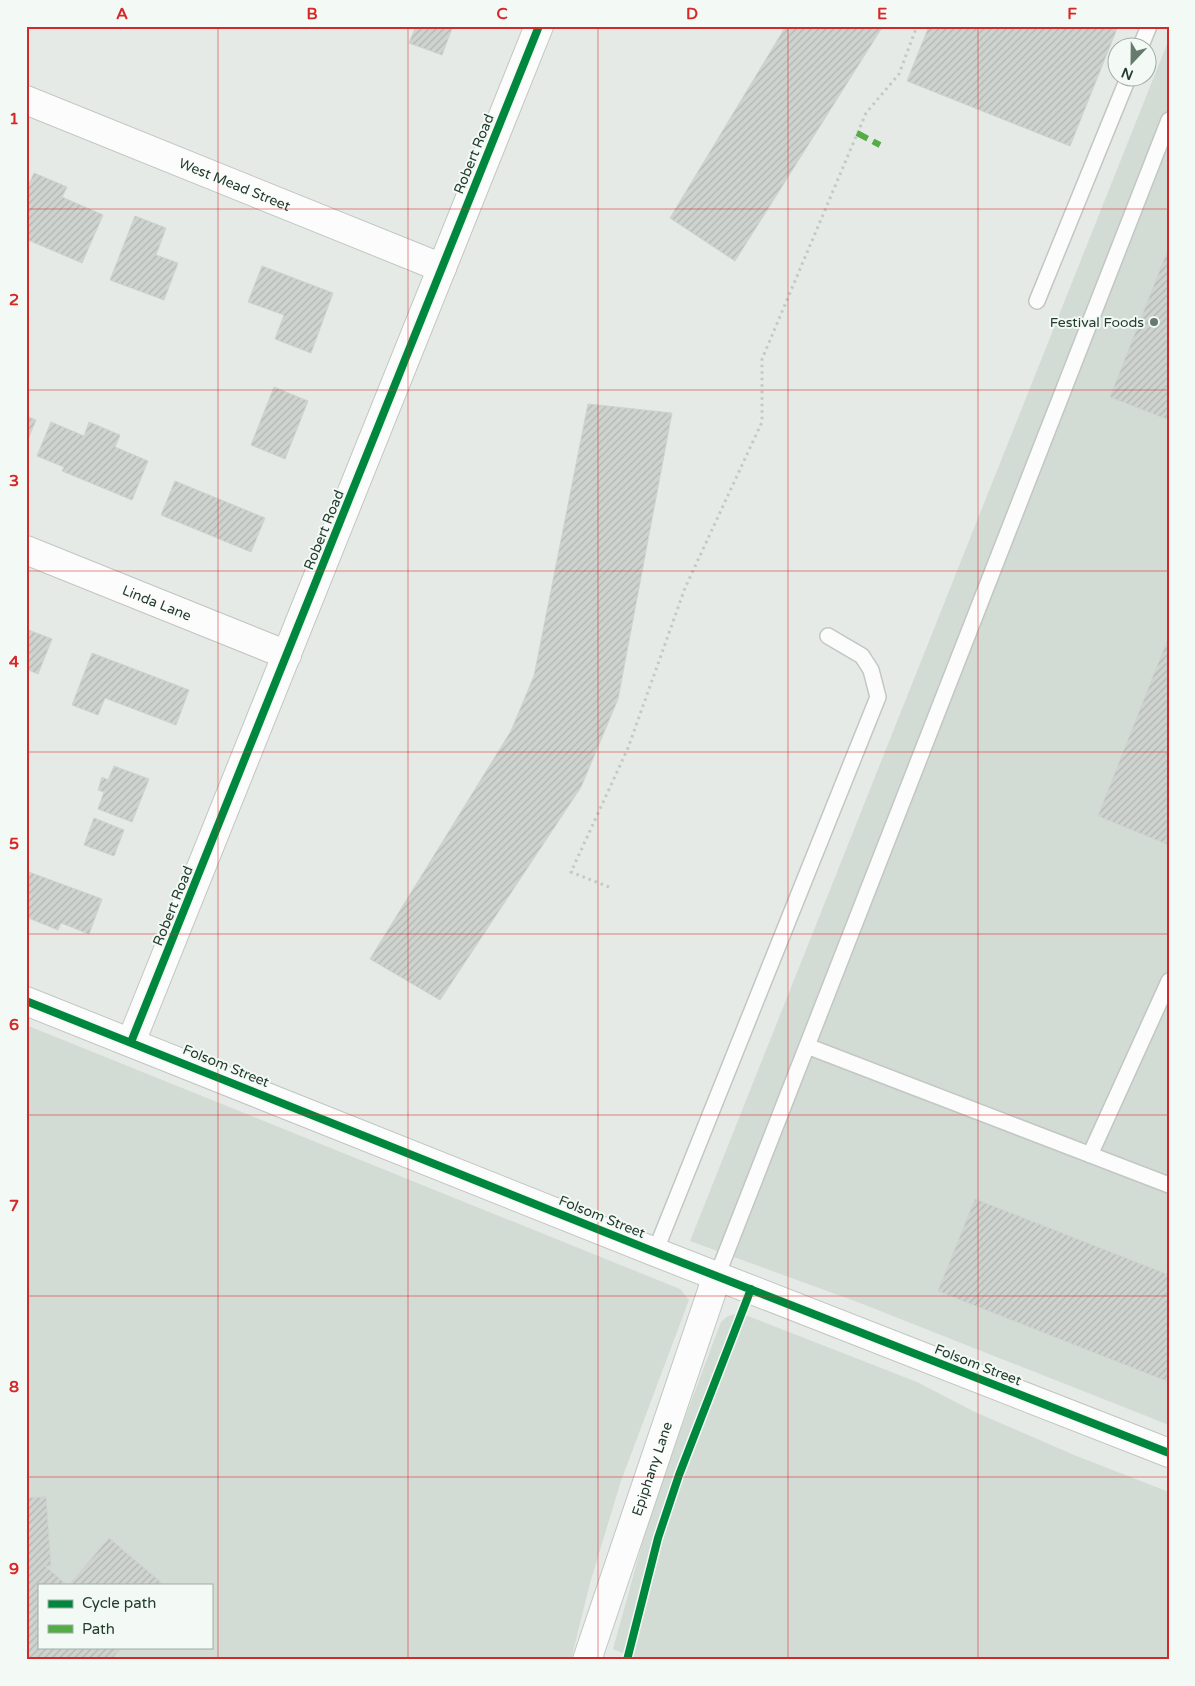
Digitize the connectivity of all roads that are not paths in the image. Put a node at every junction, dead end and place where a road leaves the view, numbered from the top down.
1 (539, 26) edge
2 (1149, 26) edge
3 (1144, 38) edge
4 (1124, 88) edge
5 (26, 100) edge
6 (1169, 120) edge
7 (442, 268) junction
8 (1036, 301) dead end
9 (26, 550) edge
10 (828, 636) dead end
11 (287, 655) junction
12 (1169, 981) edge
13 (26, 1001) edge
14 (131, 1042) junction
15 (807, 1046) junction
16 (1090, 1155) junction
17 (1169, 1185) edge
18 (655, 1252) junction
19 (717, 1276) junction
20 (1169, 1453) edge
21 (587, 1660) edge

1 - 7 street, Robert Road
2 - 3 lane
4 - 8 lane
5 - 7 street, West Mead Street
6 - 15 lane
7 - 11 street, Robert Road
9 - 11 street, Linda Lane
10 - 18 lane
11 - 14 street, Robert Road
12 - 16 lane
13 - 14 street, Folsom Street
14 - 18 street, Folsom Street
15 - 16 lane
15 - 19 lane
16 - 17 lane
18 - 19 street, Folsom Street
19 - 20 street, Folsom Street
19 - 21 street, Epiphany Lane

